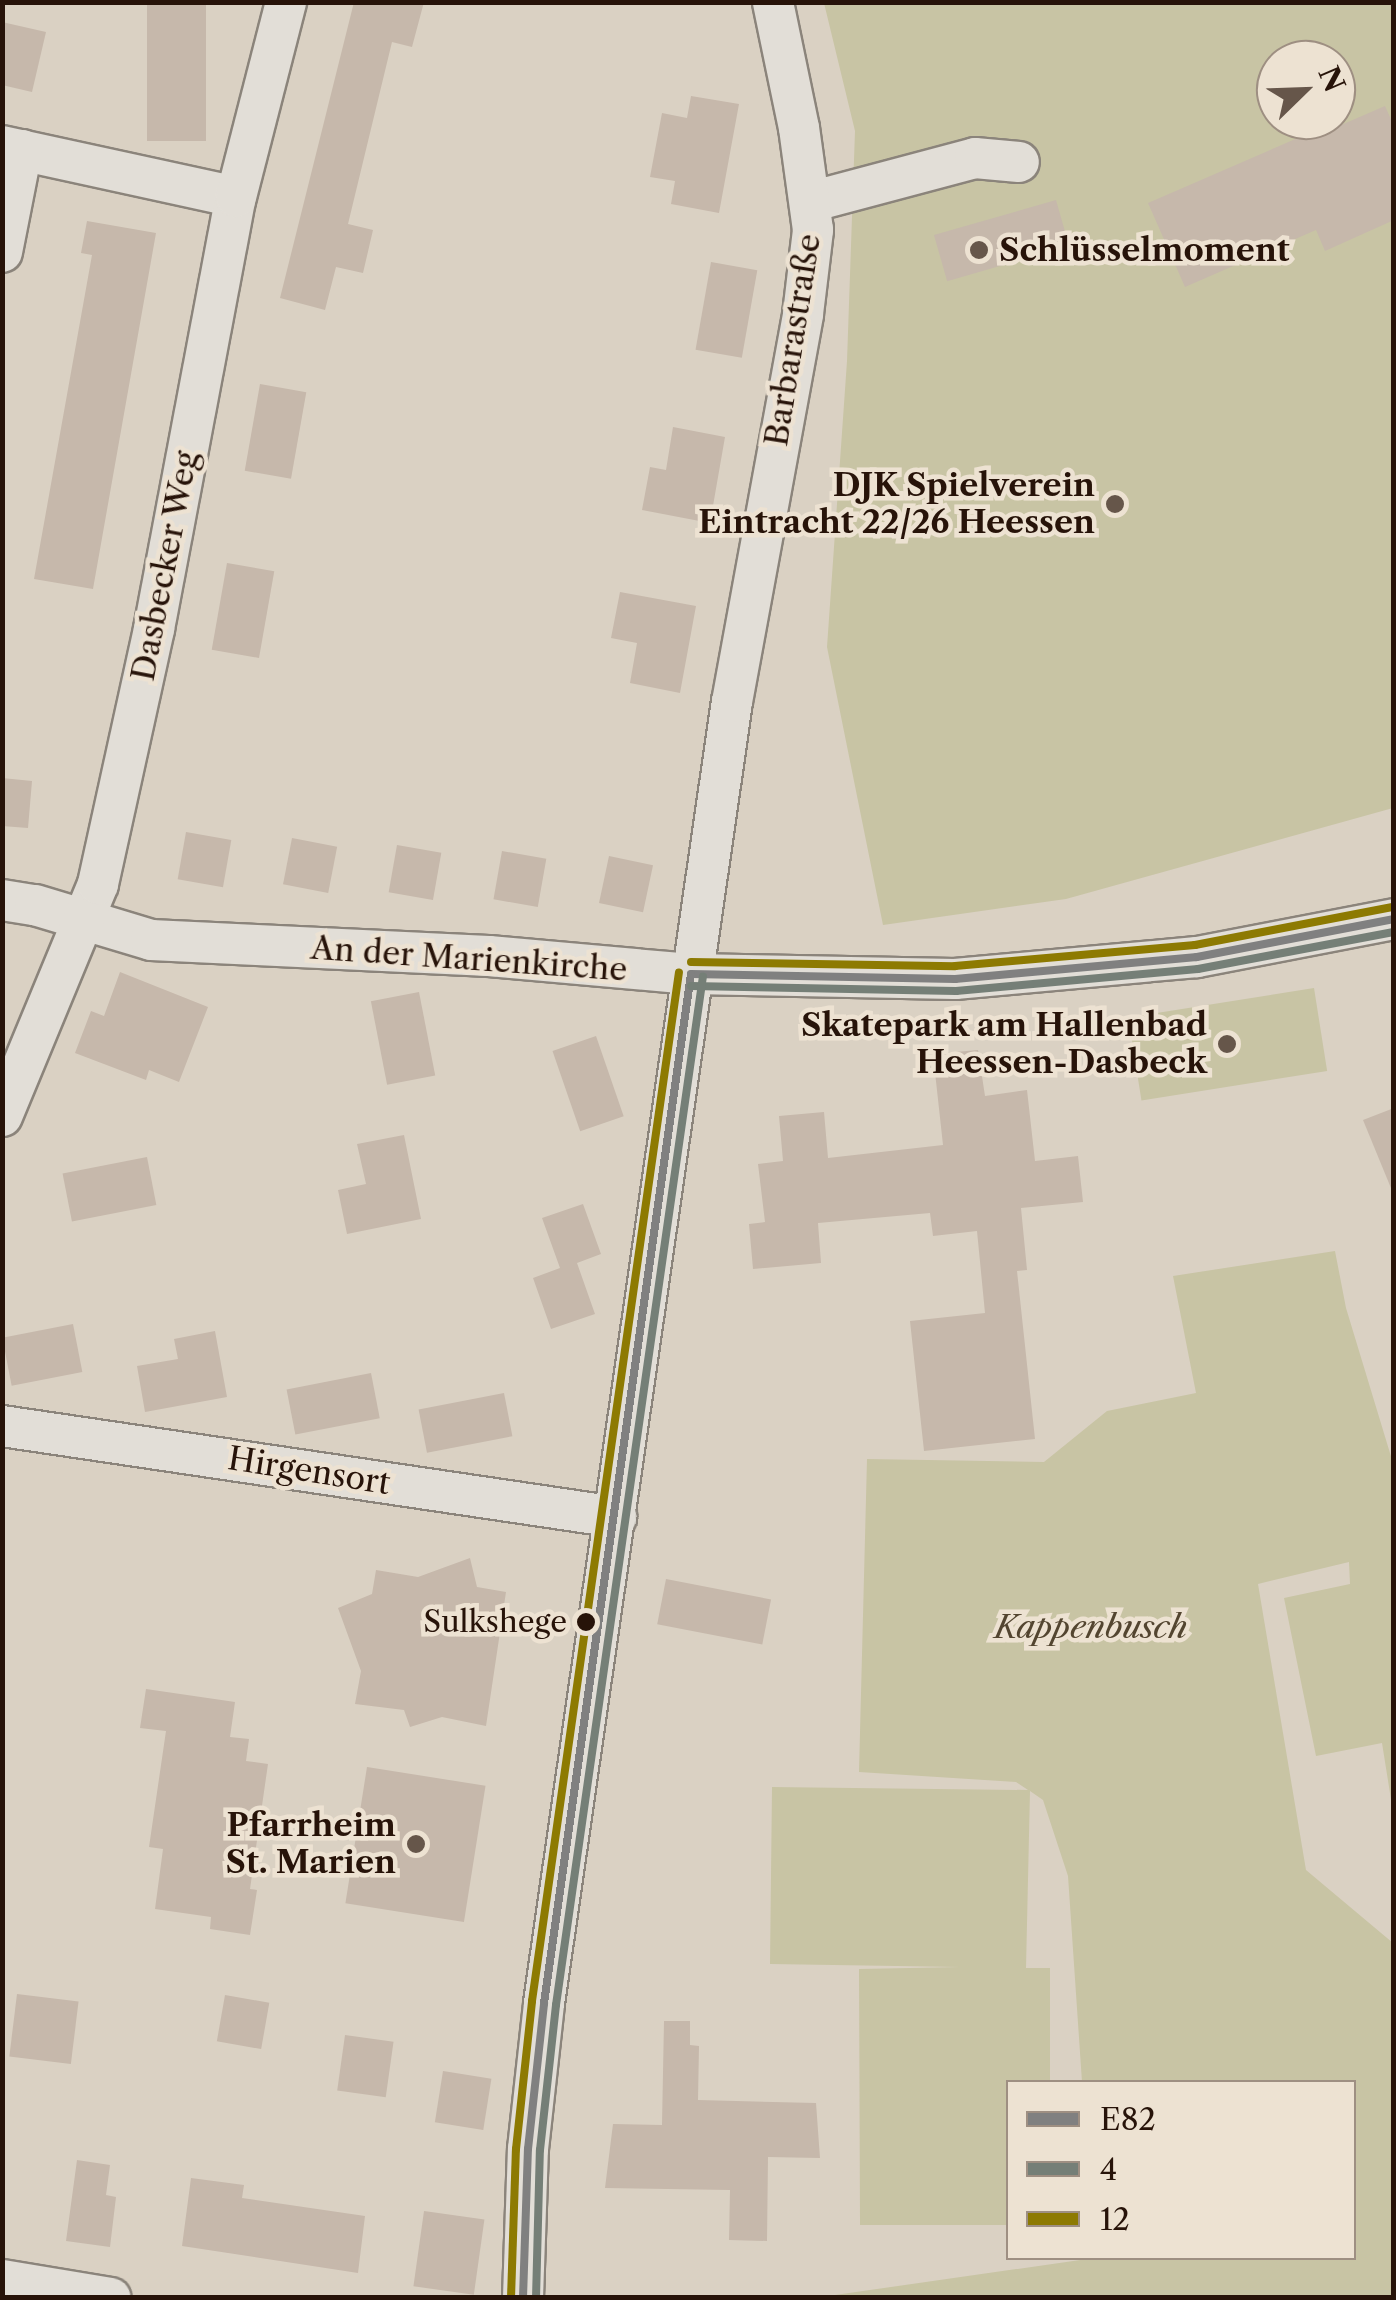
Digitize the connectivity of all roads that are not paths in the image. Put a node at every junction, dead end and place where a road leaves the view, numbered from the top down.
1 (286, 2) edge
2 (773, 2) edge
3 (12, 148) edge
4 (1019, 162) dead end
5 (236, 197) junction
6 (810, 202) junction
7 (2, 252) edge
8 (2, 900) edge
9 (1394, 919) edge
10 (84, 920) junction
11 (692, 974) junction
12 (2, 1116) edge
13 (2, 1426) edge
14 (616, 1517) junction
15 (2, 2280) edge
16 (112, 2298) edge
17 (523, 2298) edge

1 - 5 street, Dasbecker Weg
2 - 6 street, Barbarastraße
3 - 5 street
3 - 7 street
4 - 6 street
5 - 10 street, Dasbecker Weg
6 - 11 street, Barbarastraße
8 - 10 street, An der Marienkirche
9 - 11 street, An der Marienkirche
10 - 11 street, An der Marienkirche
10 - 12 street, Dasbecker Weg
11 - 14 street
13 - 14 street, Hirgensort
14 - 17 street
15 - 16 street

